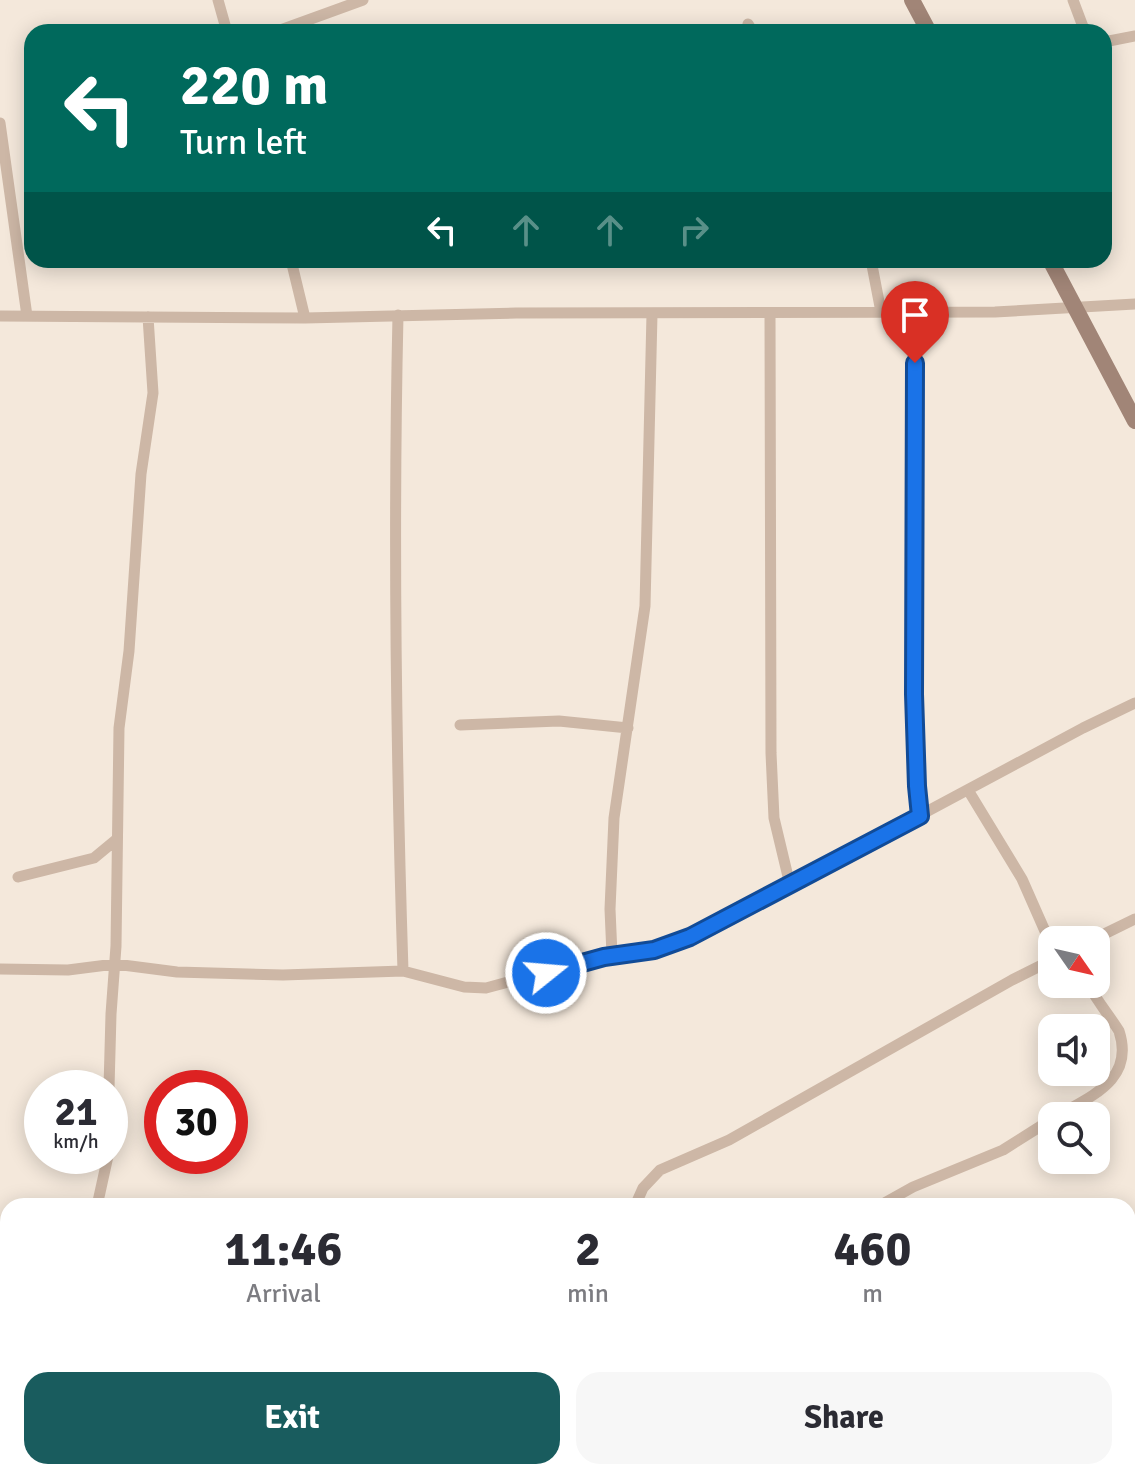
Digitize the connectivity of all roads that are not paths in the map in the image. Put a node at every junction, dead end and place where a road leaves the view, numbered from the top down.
1 (218, 0) edge
2 (363, 0) edge
3 (912, 0) edge
4 (1073, 0) edge
5 (225, 24) edge
6 (297, 24) edge
7 (925, 24) edge
8 (1082, 24) edge
9 (1135, 36) edge
10 (1112, 40) edge
11 (0, 123) edge
12 (293, 268) edge
13 (873, 268) edge
14 (1054, 268) edge
15 (1135, 304) edge
16 (1076, 308) junction
17 (881, 312) junction
18 (914, 312) junction
19 (770, 313) junction
20 (652, 314) junction
21 (398, 315) junction
22 (0, 316) edge
23 (27, 316) junction
24 (148, 317) junction
25 (305, 318) junction
26 (1135, 421) edge
27 (1135, 703) edge
28 (460, 725) dead end
29 (628, 728) junction
30 (968, 790) junction
31 (920, 816) junction
32 (117, 839) junction
33 (18, 877) dead end
34 (790, 885) junction
35 (1135, 919) edge
36 (1043, 926) edge
37 (1110, 931) edge
38 (612, 955) junction
39 (115, 964) junction
40 (1038, 967) edge
41 (0, 969) edge
42 (403, 971) junction
43 (1097, 998) edge
44 (110, 1070) edge
45 (1082, 1102) edge
46 (1038, 1128) edge
47 (104, 1174) edge
48 (99, 1198) edge
49 (639, 1198) edge
50 (893, 1198) edge

1 - 5 street
2 - 6 street
3 - 7 main road
4 - 8 street
9 - 10 street
11 - 23 street
12 - 25 street
13 - 17 street
14 - 16 main road
15 - 16 street
16 - 18 street
16 - 26 main road
17 - 18 street
17 - 19 street
18 - 31 street
19 - 20 street
19 - 34 street
20 - 21 street
20 - 29 street
21 - 25 street
21 - 42 street
22 - 23 street
23 - 24 street
24 - 25 street
24 - 32 street
27 - 30 street
28 - 29 street
29 - 38 street
30 - 31 street
30 - 36 street
31 - 34 street
32 - 33 street
32 - 39 street
34 - 38 street
35 - 37 street
38 - 42 street
39 - 41 street
39 - 42 street
39 - 44 street
40 - 49 street
43 - 45 street
46 - 50 street
47 - 48 street

